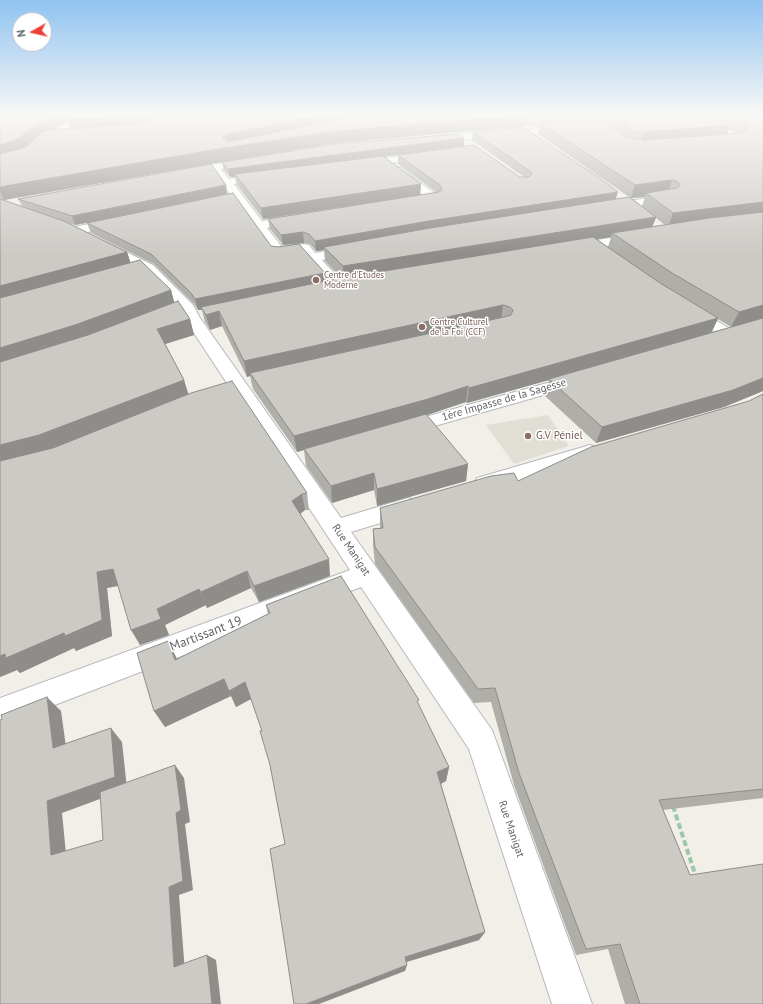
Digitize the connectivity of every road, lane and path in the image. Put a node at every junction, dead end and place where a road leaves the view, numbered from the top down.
1 (250, 161) edge
2 (385, 161) joint
3 (346, 166) edge
4 (215, 167) junction
5 (176, 174) edge
6 (275, 176) edge
7 (228, 182) junction
8 (237, 197) junction
9 (668, 198) edge
10 (222, 200) edge
11 (623, 200) junction
12 (404, 203) edge
13 (598, 210) edge
14 (641, 214) edge
15 (313, 217) edge
16 (128, 220) edge
17 (260, 225) junction
18 (653, 235) edge
19 (593, 245) junction
20 (366, 248) edge
21 (563, 250) edge
22 (312, 258) junction
23 (612, 258) edge
24 (148, 268) junction
25 (125, 274) edge
26 (356, 285) edge
27 (340, 288) junction
28 (325, 291) edge
29 (675, 301) edge
30 (706, 342) edge
31 (593, 375) edge
32 (389, 434) edge
33 (607, 447) edge
34 (464, 490) edge
35 (426, 501) edge
36 (335, 528) junction
37 (367, 574) junction
38 (0, 712) edge
39 (671, 800) edge
40 (698, 880) edge
41 (572, 1004) edge

1 - 4 street
2 - 3 street
2 - 12 street
4 - 5 street
4 - 7 street
6 - 7 street
7 - 8 street
8 - 10 street
8 - 17 street
9 - 11 street
11 - 13 street
11 - 14 street
15 - 17 street
16 - 24 street, Rue Manigat
17 - 22 street
18 - 19 street
19 - 21 street
19 - 23 street
20 - 22 street
22 - 27 street
24 - 25 street
24 - 36 street, Rue Manigat
26 - 27 street
27 - 28 street
29 - 30 street
31 - 32 street, 1ère Impasse de la Sagesse
33 - 34 street
35 - 36 street
36 - 37 street, Rue Manigat
37 - 38 street, Martissant 19
37 - 41 street, Rue Manigat
39 - 40 path

